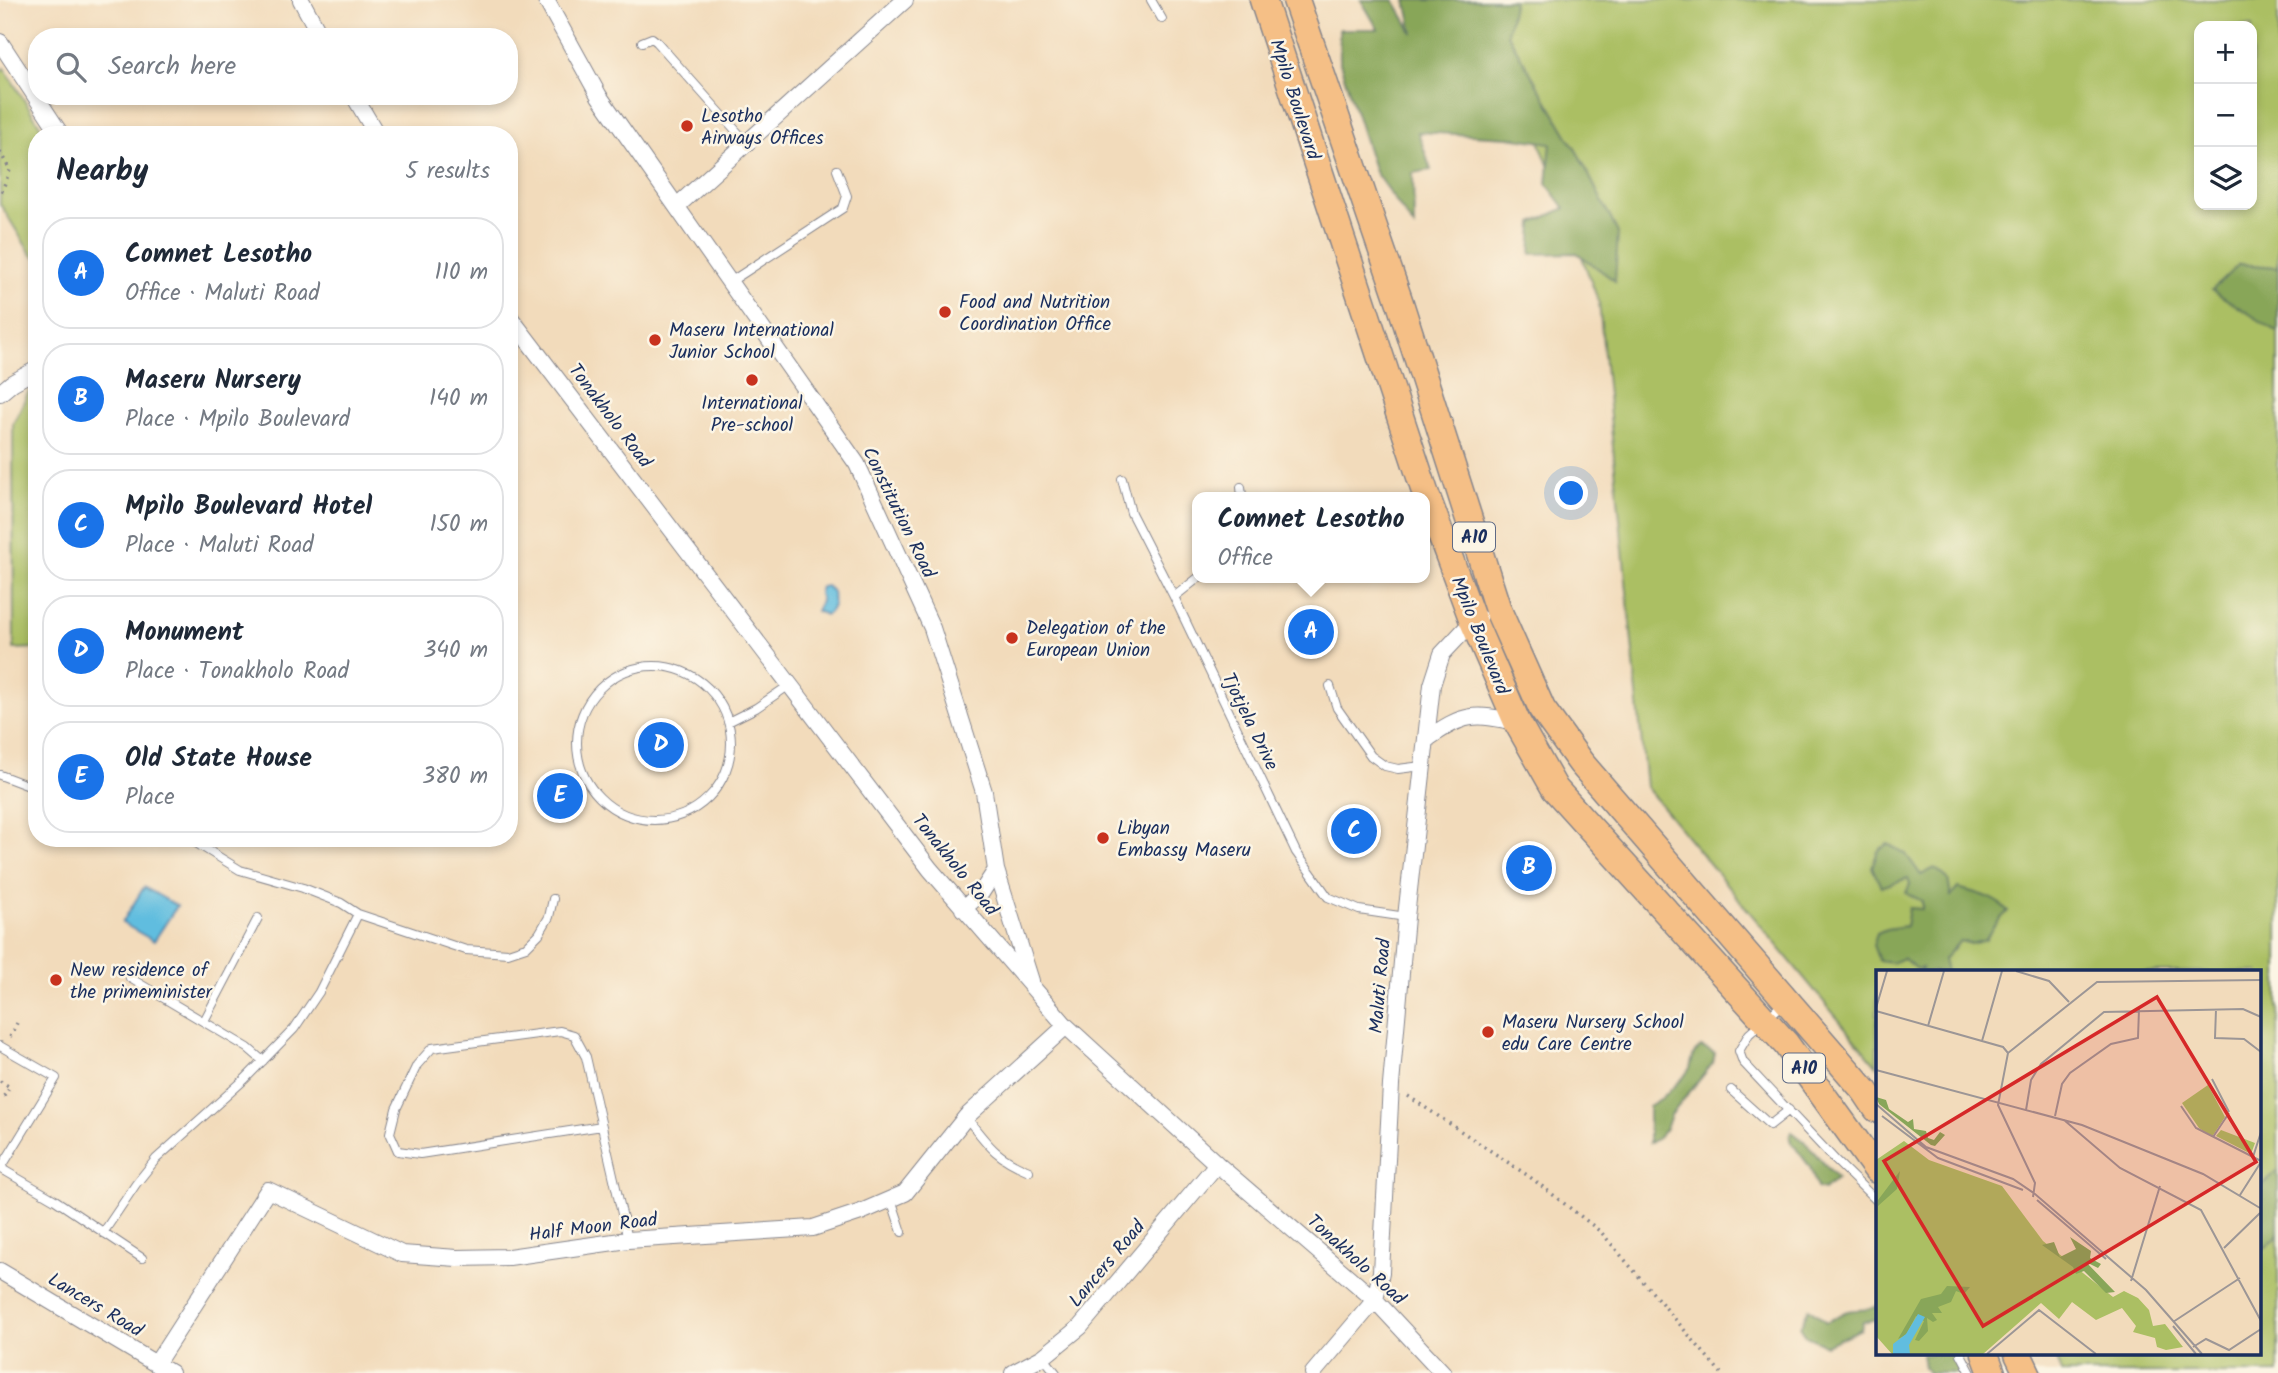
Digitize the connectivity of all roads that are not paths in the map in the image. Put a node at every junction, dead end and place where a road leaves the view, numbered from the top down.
1 (301, 0) edge
2 (546, 0) edge
3 (905, 0) edge
4 (1151, 0) edge
5 (1264, 0) edge
6 (1296, 0) edge
7 (1162, 19) dead end
8 (316, 28) edge
9 (642, 42) dead end
10 (0, 44) edge
11 (28, 86) edge
12 (41, 105) edge
13 (359, 105) edge
14 (55, 126) edge
15 (372, 126) edge
16 (747, 143) junction
17 (837, 170) dead end
18 (677, 206) junction
19 (730, 282) junction
20 (518, 328) edge
21 (28, 374) edge
22 (0, 393) edge
23 (1122, 479) dead end
24 (1241, 487) dead end
25 (1242, 492) edge
26 (1425, 492) edge
27 (1430, 505) edge
28 (1192, 583) edge
29 (1174, 597) junction
30 (1498, 610) junction
31 (1473, 621) junction
32 (791, 684) junction
33 (1330, 686) dead end
34 (728, 722) junction
35 (1517, 722) junction
36 (1427, 739) junction
37 (1423, 766) junction
38 (0, 775) edge
39 (28, 786) edge
40 (203, 847) edge
41 (996, 870) junction
42 (552, 899) dead end
43 (963, 909) junction
44 (358, 914) junction
45 (1406, 917) junction
46 (258, 918) dead end
47 (130, 978) dead end
48 (1033, 988) junction
49 (1787, 1001) junction
50 (204, 1021) junction
51 (1764, 1021) junction
52 (1066, 1026) junction
53 (0, 1046) edge
54 (262, 1061) junction
55 (1731, 1090) dead end
56 (1876, 1108) edge
57 (1789, 1110) junction
58 (966, 1117) junction
59 (602, 1126) junction
60 (1217, 1164) junction
61 (1, 1168) edge
62 (1876, 1169) edge
63 (1029, 1171) dead end
64 (891, 1199) junction
65 (1876, 1200) edge
66 (902, 1232) dead end
67 (103, 1233) junction
68 (628, 1240) junction
69 (142, 1258) dead end
70 (0, 1271) edge
71 (1375, 1300) junction
72 (1963, 1356) edge
73 (1986, 1356) edge
74 (2019, 1356) edge
75 (1042, 1357) junction
76 (156, 1364) junction
77 (171, 1373) edge
78 (1013, 1373) edge
79 (1056, 1373) edge
80 (1313, 1373) edge
81 (1443, 1373) edge
82 (1971, 1373) edge
83 (1993, 1373) edge
84 (2027, 1373) edge

1 - 8 street
2 - 18 street, Constitution Road
3 - 16 street
4 - 7 lane
5 - 26 highway, Mpilo Boulevard / A10
6 - 30 highway, Mpilo Boulevard / A10
9 - 16 lane
10 - 11 street
12 - 14 street
13 - 15 street
16 - 18 street
17 - 19 lane
18 - 19 street, Constitution Road
19 - 41 street, Constitution Road
20 - 32 street, Tonakholo Road
21 - 22 street
23 - 29 lane, Tjotjela Drive
24 - 25 lane
27 - 31 highway, Mpilo Boulevard / A10
28 - 29 lane
29 - 45 lane, Tjotjela Drive
30 - 31 street, Maluti Road
30 - 49 highway, Mpilo Boulevard / A10
31 - 35 highway, Mpilo Boulevard / A10
31 - 36 street, Maluti Road
32 - 34 lane
32 - 43 street, Tonakholo Road
33 - 37 lane
34 - 34 lane
35 - 36 street
35 - 51 highway, Mpilo Boulevard / A10
36 - 37 street, Maluti Road
37 - 45 street, Maluti Road
38 - 39 lane
40 - 44 lane
41 - 43 street
41 - 48 street, Constitution Road
42 - 44 lane
43 - 48 street, Tonakholo Road
44 - 54 lane
45 - 71 street, Maluti Road
46 - 50 lane
47 - 50 lane
48 - 52 street, Tonakholo Road
49 - 51 lane
49 - 56 highway, Mpilo Boulevard / A10
50 - 54 lane
51 - 57 lane
51 - 62 highway, Mpilo Boulevard / A10
52 - 58 street, Half Moon Road
52 - 60 street, Tonakholo Road
53 - 61 lane
54 - 67 lane
55 - 57 lane
57 - 65 lane
58 - 63 lane
58 - 64 street, Half Moon Road
59 - 59 lane
59 - 68 lane
60 - 71 street, Tonakholo Road
60 - 75 street, Lancers Road
61 - 67 lane
64 - 66 lane
64 - 68 street, Half Moon Road
67 - 69 lane
68 - 76 street, Half Moon Road
70 - 76 street, Lancers Road
71 - 80 street, Maluti Road
71 - 81 street, Tonakholo Road
72 - 82 lane
73 - 83 highway
74 - 84 highway
75 - 78 street, Lancers Road
75 - 79 lane
76 - 77 street, Lancers Road

